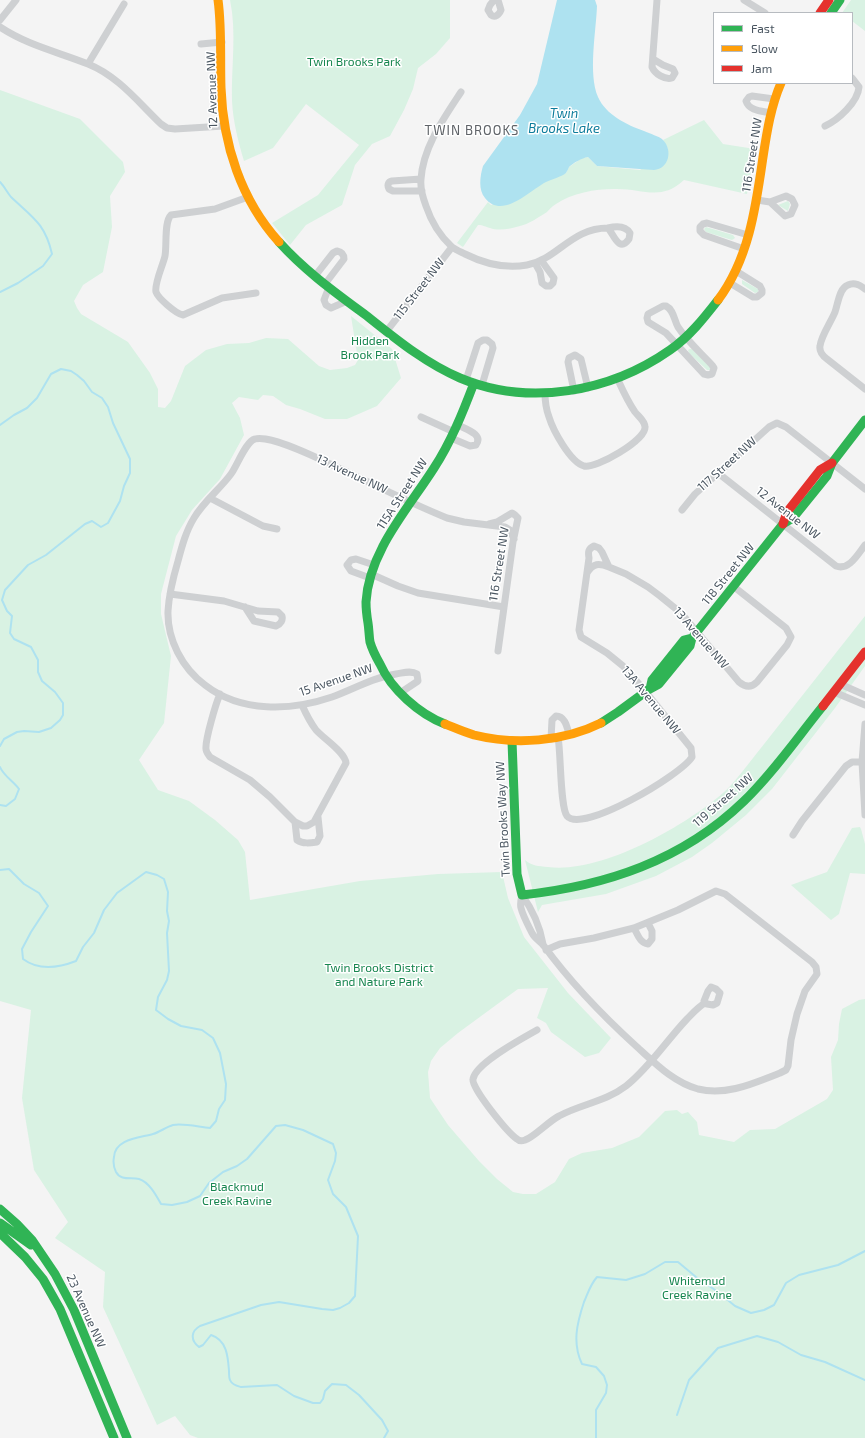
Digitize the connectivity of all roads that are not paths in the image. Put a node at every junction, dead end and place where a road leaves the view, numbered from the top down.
1 (16, 0) edge
2 (218, 0) edge
3 (494, 0) edge
4 (498, 0) edge
5 (657, 0) edge
6 (744, 0) edge
7 (829, 0) edge
8 (840, 0) edge
9 (124, 4) dead end
10 (763, 12) edge
11 (821, 12) edge
12 (832, 12) edge
13 (0, 20) edge
14 (0, 27) edge
15 (222, 42) junction
16 (201, 44) dead end
17 (653, 59) dead end
18 (88, 64) junction
19 (853, 79) edge
20 (781, 84) edge
21 (461, 92) dead end
22 (774, 99) junction
23 (771, 113) junction
24 (224, 126) junction
25 (825, 126) dead end
26 (421, 179) junction
27 (422, 191) junction
28 (248, 197) junction
29 (756, 200) junction
30 (770, 202) dead end
31 (608, 228) dead end
32 (748, 235) junction
33 (452, 247) junction
34 (744, 249) junction
35 (736, 271) junction
36 (315, 276) junction
37 (730, 283) junction
38 (327, 286) junction
39 (865, 289) edge
40 (256, 293) dead end
41 (347, 301) junction
42 (386, 332) junction
43 (686, 337) junction
44 (677, 345) junction
45 (618, 380) junction
46 (474, 383) junction
47 (588, 388) junction
48 (865, 389) edge
49 (574, 391) junction
50 (545, 393) junction
51 (421, 417) dead end
52 (865, 420) edge
53 (454, 431) junction
54 (832, 463) junction
55 (718, 473) junction
56 (865, 489) edge
57 (210, 498) junction
58 (412, 502) junction
59 (682, 510) dead end
60 (782, 524) junction
61 (485, 525) junction
62 (277, 529) dead end
63 (514, 539) junction
64 (865, 545) edge
65 (374, 565) junction
66 (609, 567) junction
67 (587, 574) junction
68 (370, 576) junction
69 (733, 586) junction
70 (170, 594) junction
71 (245, 607) junction
72 (504, 607) junction
73 (694, 634) junction
74 (498, 652) dead end
75 (865, 652) edge
76 (386, 676) junction
77 (840, 684) junction
78 (648, 691) junction
79 (834, 692) junction
80 (400, 693) junction
81 (220, 694) junction
82 (865, 695) edge
83 (302, 705) junction
84 (865, 705) edge
85 (865, 724) edge
86 (569, 734) junction
87 (555, 738) junction
88 (512, 741) junction
89 (862, 762) junction
90 (865, 815) edge
91 (318, 817) junction
92 (296, 822) junction
93 (793, 835) dead end
94 (522, 895) junction
95 (648, 923) junction
96 (634, 928) junction
97 (545, 947) junction
98 (705, 1003) dead end
99 (537, 1030) dead end
100 (651, 1060) junction
101 (0, 1209) edge
102 (0, 1222) edge
103 (0, 1233) edge
104 (39, 1248) junction
105 (114, 1438) edge
106 (127, 1438) edge

1 - 13 street
2 - 15 street, 12 Avenue NW
3 - 4 street
5 - 17 street
6 - 10 street
7 - 11 street
8 - 12 street
9 - 18 street
14 - 18 street
15 - 16 street, 12 Avenue NW
15 - 24 street, 12 Avenue NW
18 - 24 street
19 - 25 street
20 - 22 street, 116 Street NW
21 - 26 street
22 - 23 street, 116 Street NW
22 - 23 street, 116 Street NW
23 - 29 street, 116 Street NW
24 - 28 street, 12 Avenue NW
26 - 27 street
26 - 27 street
27 - 33 street
28 - 36 street, 12 Avenue NW
28 - 40 street
29 - 30 street, 116 Street NW
29 - 32 street, 116 Street NW
31 - 33 street
32 - 34 street, 116 Street NW
32 - 34 street
33 - 42 street, 115 Street NW
34 - 35 street, 116 Street NW
35 - 37 street, 116 Street NW
35 - 37 street
36 - 38 street, 12 Avenue NW
36 - 38 street
37 - 43 street, 116 Street NW
38 - 41 street, 12 Avenue NW
38 - 41 street
39 - 48 street
41 - 42 street, 12 Avenue NW
42 - 46 street, 12 Avenue NW
43 - 44 street, 116 Street NW
43 - 44 street
43 - 44 street
44 - 45 street, 116 Street NW
45 - 47 street, 116 Street NW
45 - 50 street
46 - 46 street
46 - 50 street, 12 Avenue NW
46 - 53 street, 115A Street NW
47 - 49 street, 116 Street NW
47 - 49 street
49 - 50 street, 116 Street NW
51 - 53 street
52 - 54 street, 118 Street NW
53 - 58 street, 115A Street NW
54 - 55 street, 117 Street NW
54 - 56 street
54 - 60 street, 118 Street NW
55 - 59 street, 117 Street NW
55 - 60 street, 12 Avenue NW
57 - 58 street, 13 Avenue NW
57 - 62 street
57 - 70 street
58 - 61 street, 13 Avenue NW
58 - 65 street, 115A Street NW
60 - 64 street, 12 Avenue NW
60 - 69 street, 118 Street NW
61 - 63 street, 13 Avenue NW
61 - 63 street, 116 Street NW
63 - 72 street, 116 Street NW
65 - 68 street, 115A Street NW
65 - 68 street
66 - 67 street, 13 Avenue NW
66 - 67 street
66 - 73 street, 13 Avenue NW
67 - 78 street, 13A Avenue NW
68 - 72 street
68 - 76 street, 115A Street NW
69 - 73 street, 118 Street NW
69 - 73 street, 13 Avenue NW
70 - 71 street
70 - 81 street, 15 Avenue NW
71 - 71 street
72 - 74 street, 116 Street NW
73 - 78 street, 118 Street NW
75 - 77 street, 119 Street NW
76 - 80 street, 15 Avenue NW
76 - 80 street, 15 Avenue NW
76 - 83 street, 15 Avenue NW
77 - 79 street, 119 Street NW
77 - 82 street
78 - 86 street, 118 Street NW
78 - 87 street, 13A Avenue NW
79 - 84 street
79 - 94 street, 119 Street NW
80 - 88 street, 15 Avenue NW
81 - 83 street, 15 Avenue NW
81 - 92 street
83 - 91 street
85 - 89 street
86 - 87 street, 118 Street NW
86 - 87 street
87 - 88 street, 118 Street NW
88 - 94 street, Twin Brooks Way NW
89 - 90 street
89 - 93 street
91 - 92 street
91 - 92 street
94 - 97 street
95 - 96 street
95 - 96 street
95 - 100 street
96 - 97 street
97 - 100 street
98 - 100 street
99 - 100 street
101 - 104 street, 23 Avenue NW
102 - 104 street
103 - 105 street, 23 Avenue NW
104 - 106 street, 23 Avenue NW

